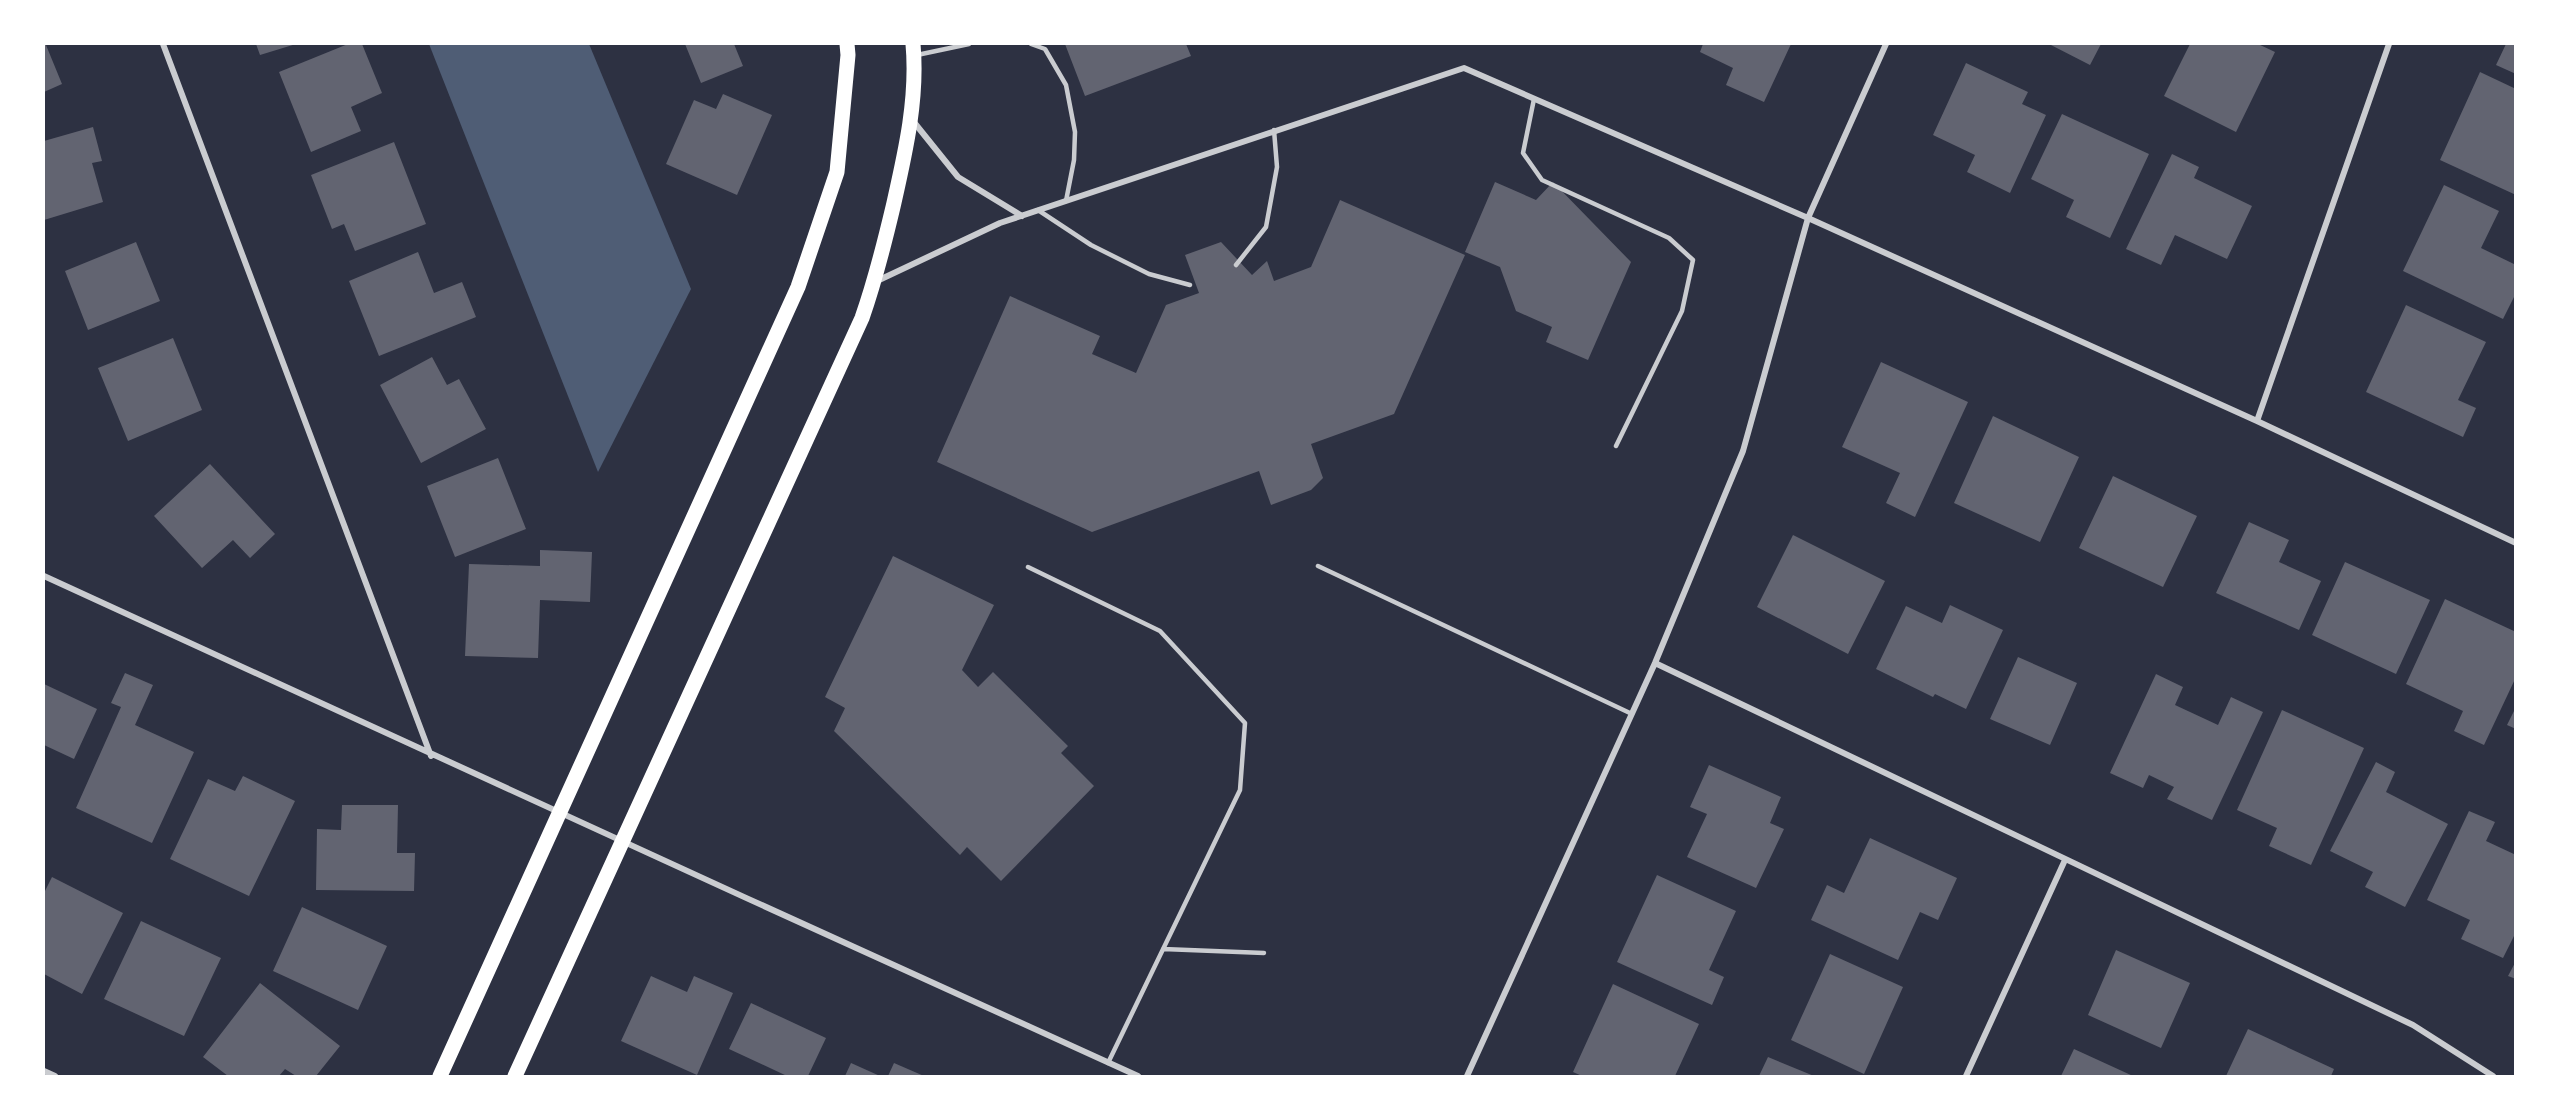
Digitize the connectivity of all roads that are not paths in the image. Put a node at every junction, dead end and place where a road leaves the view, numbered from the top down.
1 (163, 44) edge
2 (847, 44) edge
3 (969, 44) edge
4 (1031, 44) edge
5 (1886, 44) edge
6 (2389, 44) edge
7 (914, 50) edge
8 (1534, 99) junction
9 (910, 117) junction
10 (1274, 130) junction
11 (1066, 201) junction
12 (1038, 210) junction
13 (1022, 216) junction
14 (1809, 218) junction
15 (1236, 265) dead end
16 (875, 282) junction
17 (1190, 285) dead end
18 (2257, 421) junction
19 (1616, 446) dead end
20 (2516, 543) edge
21 (1318, 566) dead end
22 (1028, 567) dead end
23 (44, 576) edge
24 (1655, 663) junction
25 (1632, 714) junction
26 (431, 756) junction
27 (558, 812) junction
28 (623, 841) junction
29 (2065, 860) junction
30 (1163, 949) junction
31 (1264, 953) dead end
32 (1108, 1063) junction
33 (44, 1071) edge
34 (55, 1077) edge
35 (440, 1077) edge
36 (515, 1077) edge
37 (1138, 1077) edge
38 (1467, 1077) edge
39 (1966, 1077) edge
40 (2493, 1077) edge

1 - 26 street
2 - 27 main road
3 - 7 lane
4 - 11 lane
5 - 14 street
6 - 18 street
7 - 9 main road
8 - 10 street
8 - 14 street
8 - 19 lane
9 - 13 street
9 - 16 main road
10 - 11 street
10 - 15 lane
11 - 12 street
12 - 13 street
12 - 17 lane
13 - 16 street
14 - 18 street
14 - 24 street
16 - 28 main road
18 - 20 street
21 - 25 lane
22 - 30 lane
23 - 26 street
24 - 25 street
24 - 29 street
25 - 38 street
26 - 27 street
27 - 28 street
27 - 35 main road
28 - 32 street
28 - 36 main road
29 - 39 street
29 - 40 street
30 - 31 lane
30 - 32 lane
32 - 37 street
33 - 34 street

